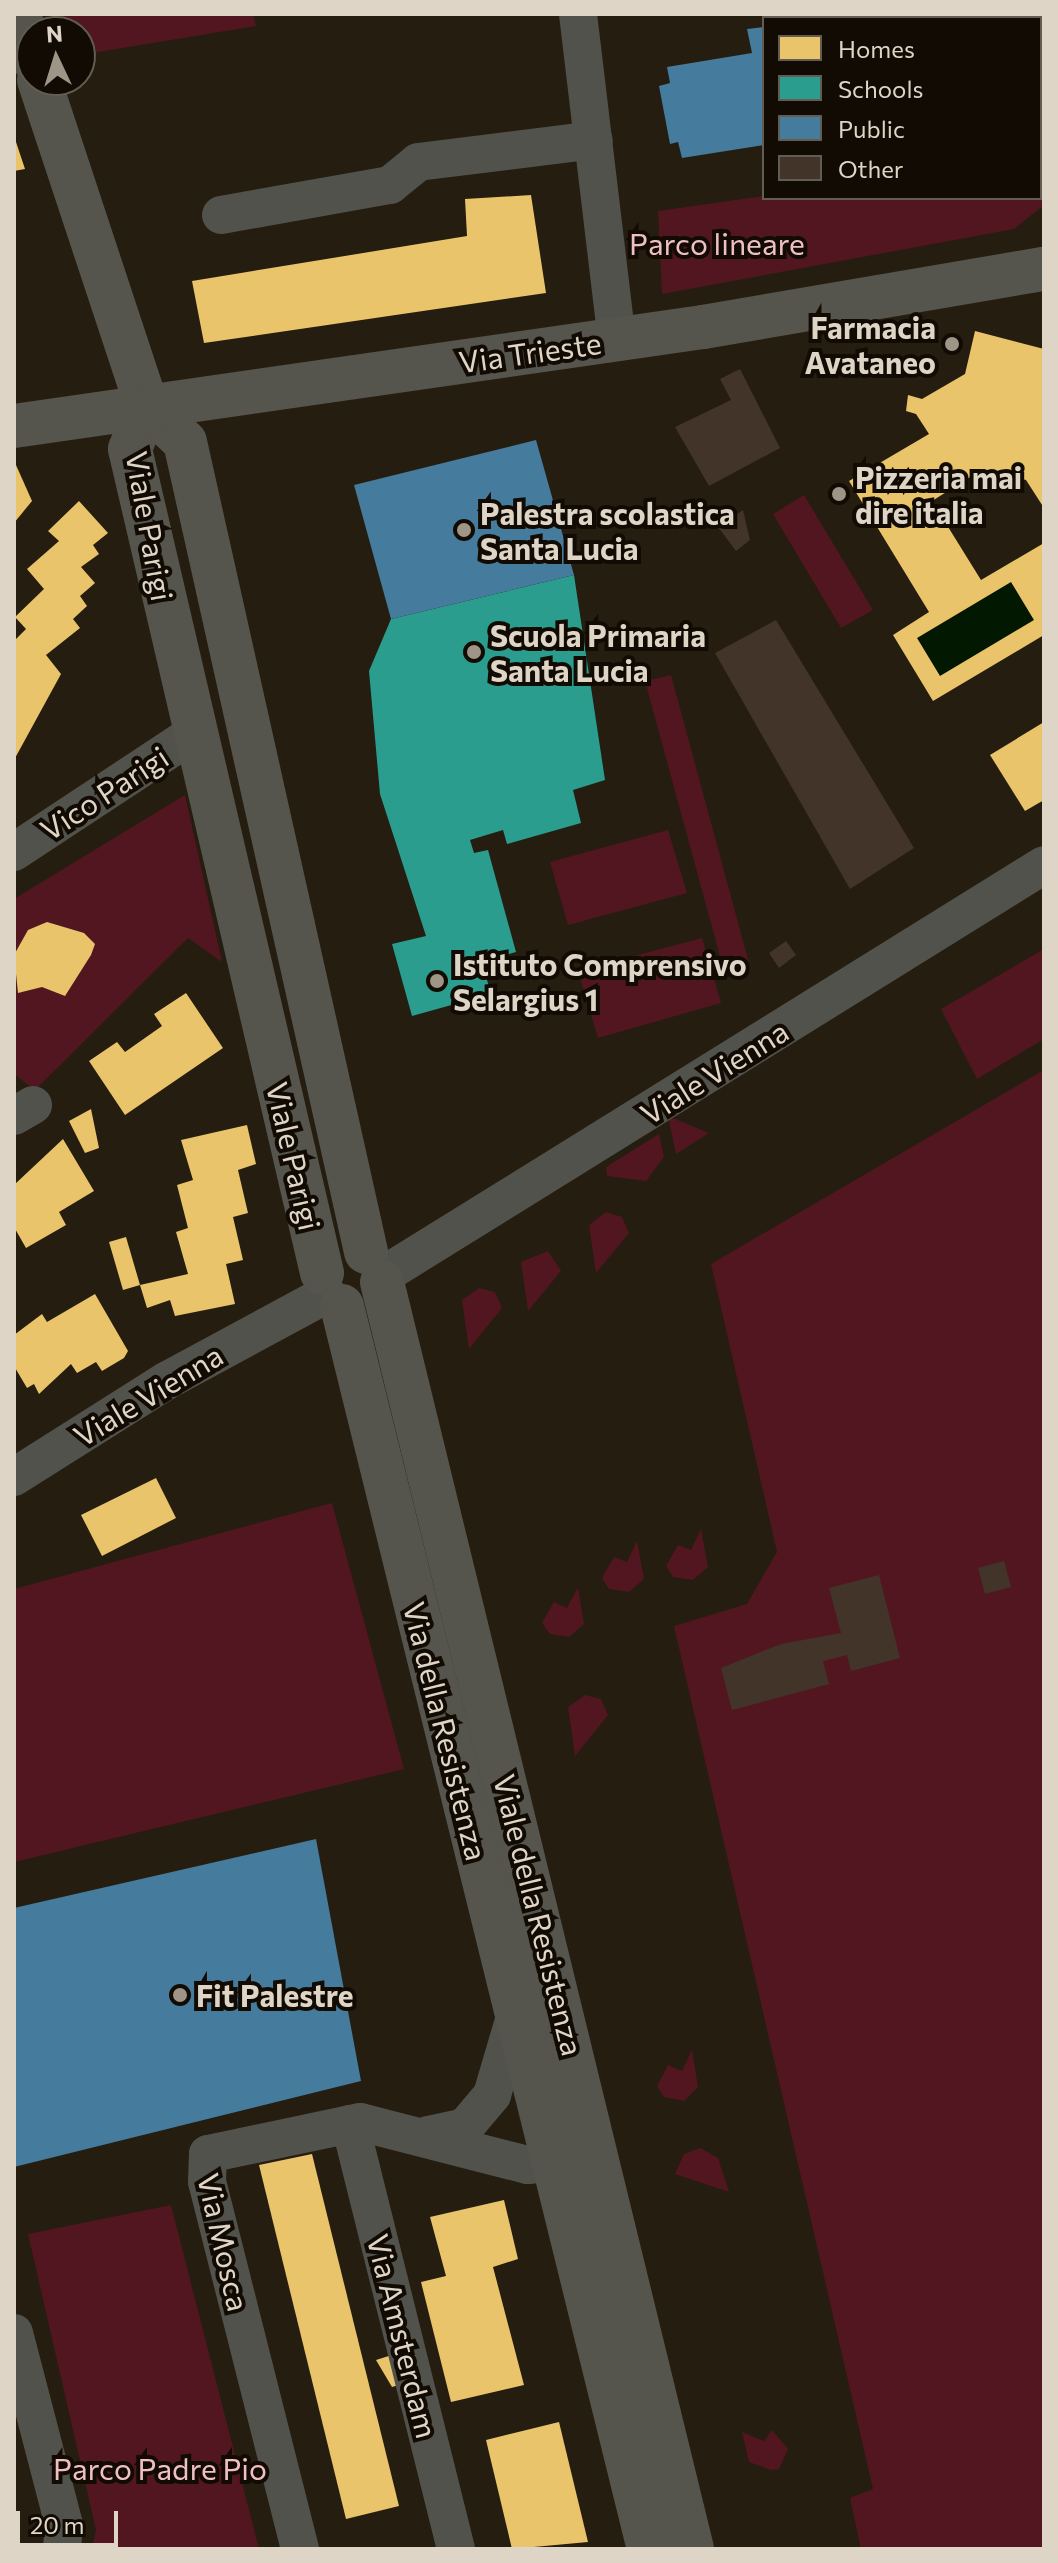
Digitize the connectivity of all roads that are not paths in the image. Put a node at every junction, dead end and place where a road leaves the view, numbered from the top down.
1 (578, 14) edge
2 (44, 96) edge
3 (594, 140) junction
4 (221, 215) dead end
5 (1044, 269) edge
6 (617, 339) junction
7 (147, 406) junction
8 (14, 426) edge
9 (193, 734) junction
10 (14, 852) edge
11 (1044, 865) edge
12 (377, 1270) junction
13 (330, 1291) junction
14 (14, 1477) edge
15 (517, 2010) junction
16 (350, 2124) junction
17 (428, 2135) junction
18 (555, 2158) junction
19 (14, 2333) edge
20 (62, 2549) edge
21 (300, 2549) edge
22 (456, 2549) edge
23 (649, 2549) edge
24 (692, 2549) edge

1 - 3 street
2 - 7 street
3 - 4 street
3 - 6 street
5 - 6 street, Via Trieste
6 - 7 street, Via Trieste
7 - 8 street, Via Trieste
7 - 9 street, Viale Parigi
7 - 12 street, Viale Parigi
9 - 10 street, Vico Parigi
9 - 13 street, Viale Parigi
11 - 12 street, Viale Vienna
12 - 13 street
12 - 24 street, Viale della Resistenza
13 - 14 street, Viale Vienna
13 - 15 street, Via della Resistenza
15 - 17 street, Via Mosca
15 - 18 street, Via della Resistenza
16 - 17 street, Via Mosca
16 - 21 street, Via Mosca
16 - 22 street, Via Amsterdam
17 - 18 street, Via Mosca
18 - 23 street
19 - 20 street

